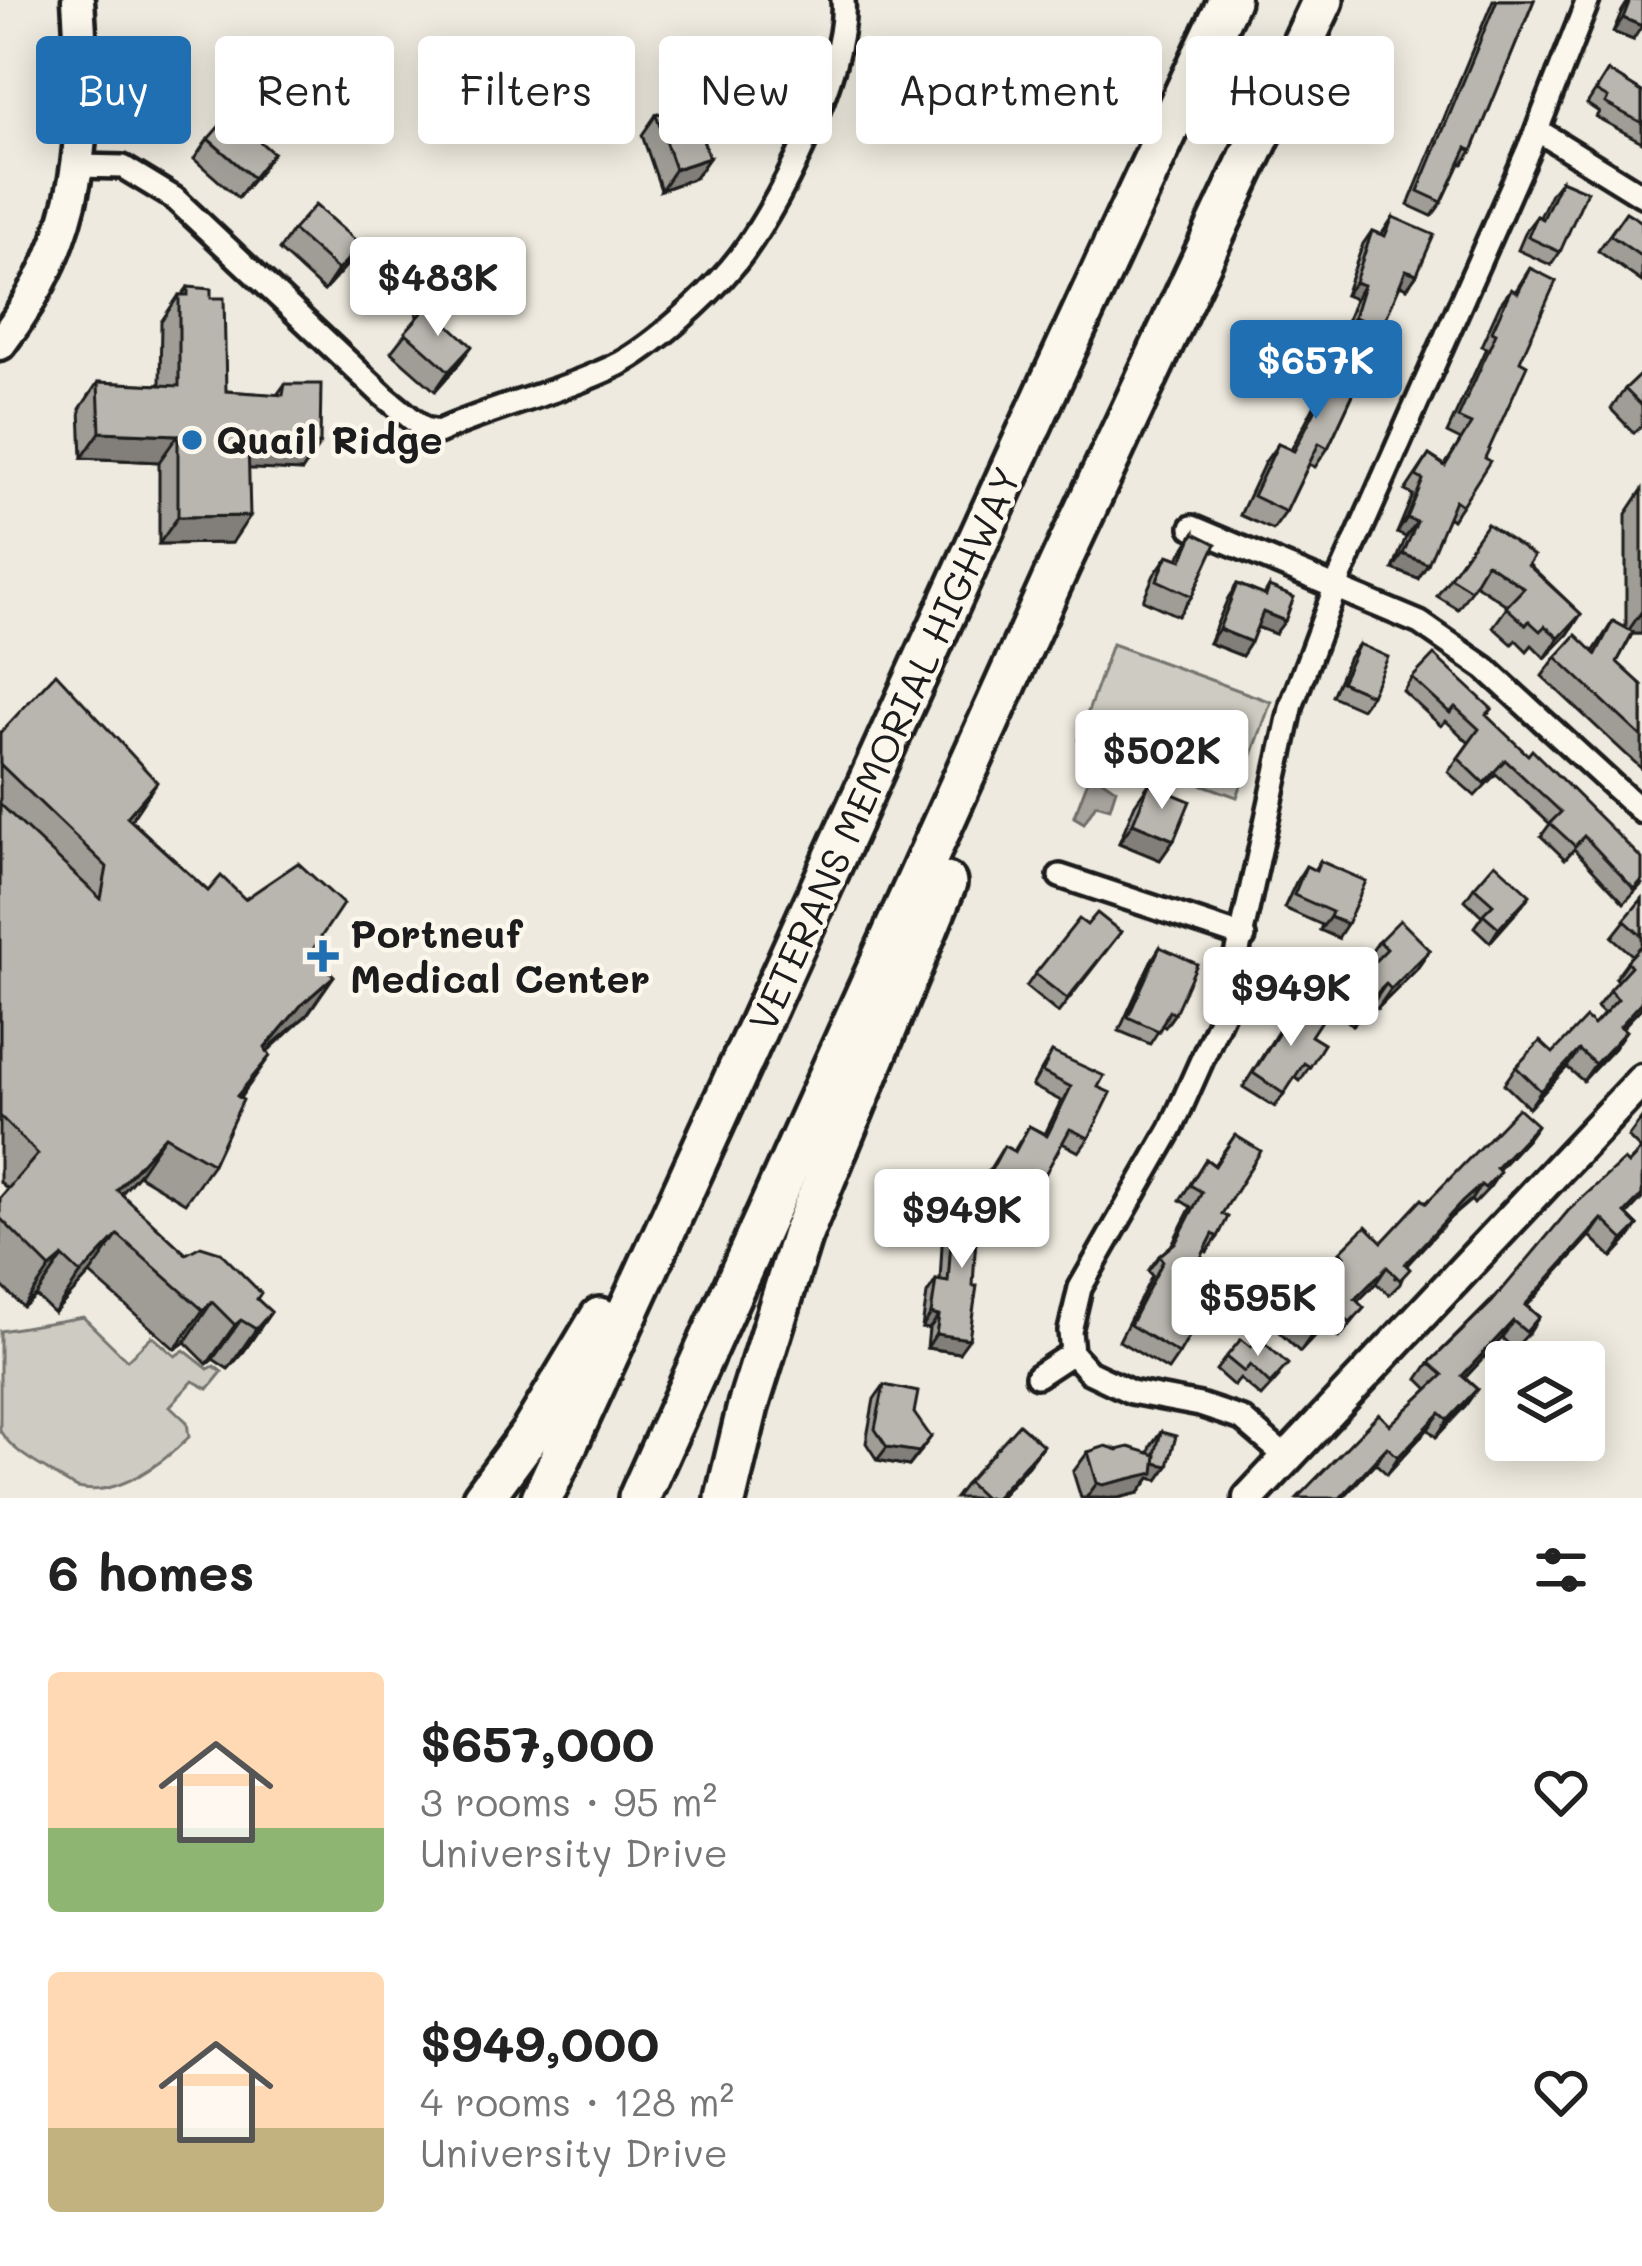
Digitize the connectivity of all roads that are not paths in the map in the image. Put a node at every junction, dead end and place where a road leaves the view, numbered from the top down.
1 (78, 0) edge
2 (843, 0) edge
3 (1229, 0) edge
4 (1323, 0) edge
5 (1588, 0) edge
6 (1537, 130) junction
7 (79, 166) junction
8 (1642, 195) edge
9 (0, 344) edge
10 (1192, 527) dead end
11 (1059, 566) junction
12 (1336, 586) junction
13 (1642, 812) edge
14 (1060, 876) dead end
15 (1244, 937) junction
16 (1642, 1080) edge
17 (712, 1133) junction
18 (1072, 1353) junction
19 (1036, 1376) dead end
20 (1286, 1457) junction
21 (483, 1498) edge
22 (542, 1498) edge
23 (639, 1498) edge
24 (726, 1498) edge
25 (1249, 1498) edge

1 - 7 street
2 - 7 street
3 - 17 highway, VETERANS MEMORIAL HIGHWAY
4 - 11 highway
5 - 6 street
6 - 8 street
6 - 12 street
7 - 9 street
10 - 12 street
11 - 23 highway
11 - 24 highway
12 - 13 street
12 - 15 street
14 - 15 street
15 - 18 street
16 - 20 street
17 - 21 highway
17 - 22 highway, VETERANS MEMORIAL HIGHWAY
18 - 19 street
18 - 20 street
20 - 25 street

